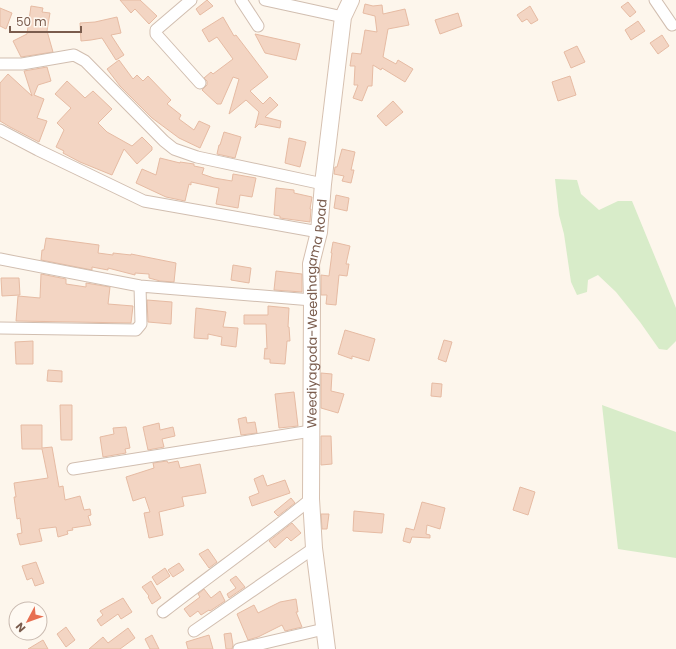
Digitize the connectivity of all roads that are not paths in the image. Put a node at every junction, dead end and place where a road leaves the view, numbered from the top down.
1 (191, 0) edge
2 (241, 0) edge
3 (265, 0) edge
4 (351, 0) edge
5 (655, 0) edge
6 (343, 17) junction
7 (672, 25) dead end
8 (258, 26) dead end
9 (0, 64) edge
10 (200, 83) dead end
11 (0, 130) edge
12 (323, 184) junction
13 (319, 232) junction
14 (0, 259) edge
15 (140, 286) junction
16 (312, 300) junction
17 (0, 328) edge
18 (311, 431) junction
19 (73, 469) dead end
20 (311, 499) junction
21 (314, 548) junction
22 (163, 612) dead end
23 (324, 629) junction
24 (194, 631) dead end
25 (239, 649) edge
26 (327, 649) edge

1 - 10 street
2 - 8 street
3 - 6 street
4 - 6 street, Weediyagoda-Weedhagama Road
5 - 7 street
6 - 12 street, Weediyagoda-Weedhagama Road
9 - 12 street
11 - 13 street
12 - 13 street, Weediyagoda-Weedhagama Road
13 - 16 street, Weediyagoda-Weedhagama Road
14 - 15 street
15 - 16 street
15 - 17 street
16 - 18 street, Weediyagoda-Weedhagama Road
18 - 19 street
18 - 20 street, Weediyagoda-Weedhagama Road
20 - 21 street, Weediyagoda-Weedhagama Road
20 - 22 street
21 - 23 street, Weediyagoda-Weedhagama Road
21 - 24 street
23 - 25 street
23 - 26 street, Weediyagoda-Weedhagama Road

